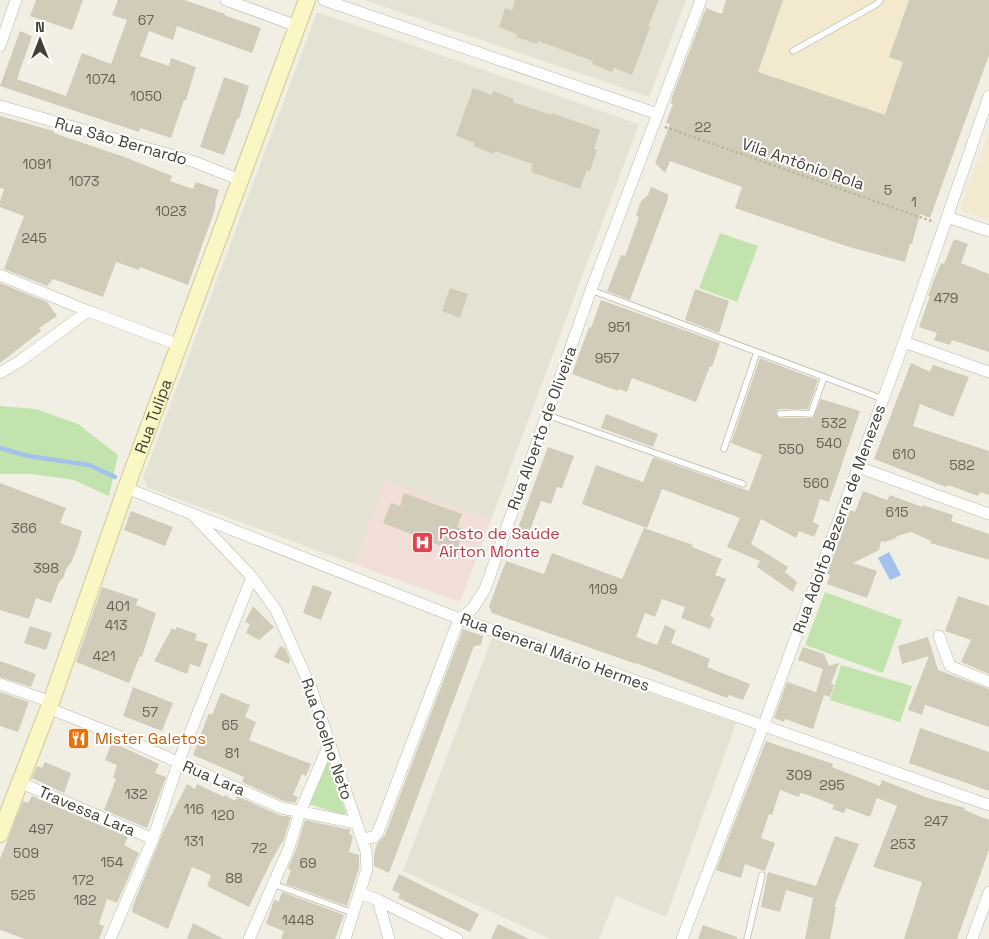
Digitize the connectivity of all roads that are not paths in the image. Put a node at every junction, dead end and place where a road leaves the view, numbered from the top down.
1 (16, 0) edge
2 (226, 0) edge
3 (307, 0) edge
4 (324, 0) edge
5 (701, 0) edge
6 (880, 0) edge
7 (297, 26) junction
8 (0, 46) edge
9 (793, 51) dead end
10 (989, 96) edge
11 (0, 106) edge
12 (656, 119) junction
13 (240, 180) junction
14 (946, 221) junction
15 (989, 231) edge
16 (0, 276) edge
17 (591, 290) junction
18 (88, 311) junction
19 (904, 342) junction
20 (179, 345) junction
21 (757, 352) junction
22 (989, 372) edge
23 (0, 373) edge
24 (824, 377) junction
25 (883, 399) junction
26 (780, 414) dead end
27 (547, 415) junction
28 (724, 449) dead end
29 (858, 467) junction
30 (743, 484) dead end
31 (126, 488) junction
32 (189, 511) junction
33 (989, 514) edge
34 (252, 577) junction
35 (460, 619) junction
36 (939, 636) dead end
37 (989, 682) edge
38 (0, 684) edge
39 (49, 705) junction
40 (764, 727) junction
41 (330, 742) junction
42 (178, 763) junction
43 (21, 783) junction
44 (989, 805) edge
45 (300, 812) junction
46 (356, 823) junction
47 (0, 834) edge
48 (153, 839) junction
49 (362, 839) junction
50 (762, 874) dead end
51 (273, 884) junction
52 (989, 892) edge
53 (360, 893) junction
54 (378, 900) junction
55 (353, 913) junction
56 (110, 939) edge
57 (248, 939) edge
58 (345, 939) edge
59 (389, 939) edge
60 (457, 939) edge
61 (682, 939) edge
62 (747, 939) edge
63 (972, 939) edge

1 - 8 street
2 - 7 street
3 - 7 street, Rua Tulipa
4 - 12 street
5 - 12 street, Rua Alberto de Oliveira
6 - 9 lane
7 - 13 street, Rua Tulipa
10 - 14 street, Rua Adolfo Bezerra de Menezes
11 - 13 street, Rua São Bernardo
12 - 17 street, Rua Alberto de Oliveira
13 - 20 street, Rua Tulipa
14 - 15 street
14 - 19 street, Rua Adolfo Bezerra de Menezes
16 - 18 street
17 - 21 lane
17 - 27 street, Rua Alberto de Oliveira
18 - 20 street
18 - 23 street
19 - 22 street
19 - 25 street, Rua Adolfo Bezerra de Menezes
20 - 31 street, Rua Tulipa
21 - 24 lane
21 - 28 lane
24 - 25 lane
24 - 26 lane
25 - 29 street, Rua Adolfo Bezerra de Menezes
27 - 30 lane
27 - 35 street, Rua Alberto de Oliveira
29 - 33 street
29 - 40 street, Rua Adolfo Bezerra de Menezes
31 - 32 street, Rua General Mário Hermes
31 - 39 street, Rua Tulipa
32 - 34 street, Rua Coelho Neto
32 - 35 street, Rua General Mário Hermes
34 - 41 street, Rua Coelho Neto
34 - 42 street
35 - 40 street, Rua General Mário Hermes
35 - 49 street, Rua Alberto de Oliveira
36 - 37 street
38 - 39 street, Rua Lara
39 - 42 street, Rua Lara
39 - 43 street, Rua Tulipa
40 - 44 street, Rua General Mário Hermes
40 - 61 street, Rua Adolfo Bezerra de Menezes
41 - 45 street
41 - 46 street, Rua Coelho Neto
42 - 45 street, Rua Lara
42 - 48 street
43 - 47 street, Rua Tulipa
43 - 48 street, Travessa Lara
45 - 46 street, Rua Lara
45 - 51 street
46 - 49 street, Rua Coelho Neto
48 - 56 street
49 - 53 street, Rua Coelho Neto
50 - 62 lane
51 - 55 lane
51 - 57 street
52 - 63 street
53 - 54 street
53 - 55 street
54 - 59 street
54 - 60 street
55 - 58 street

